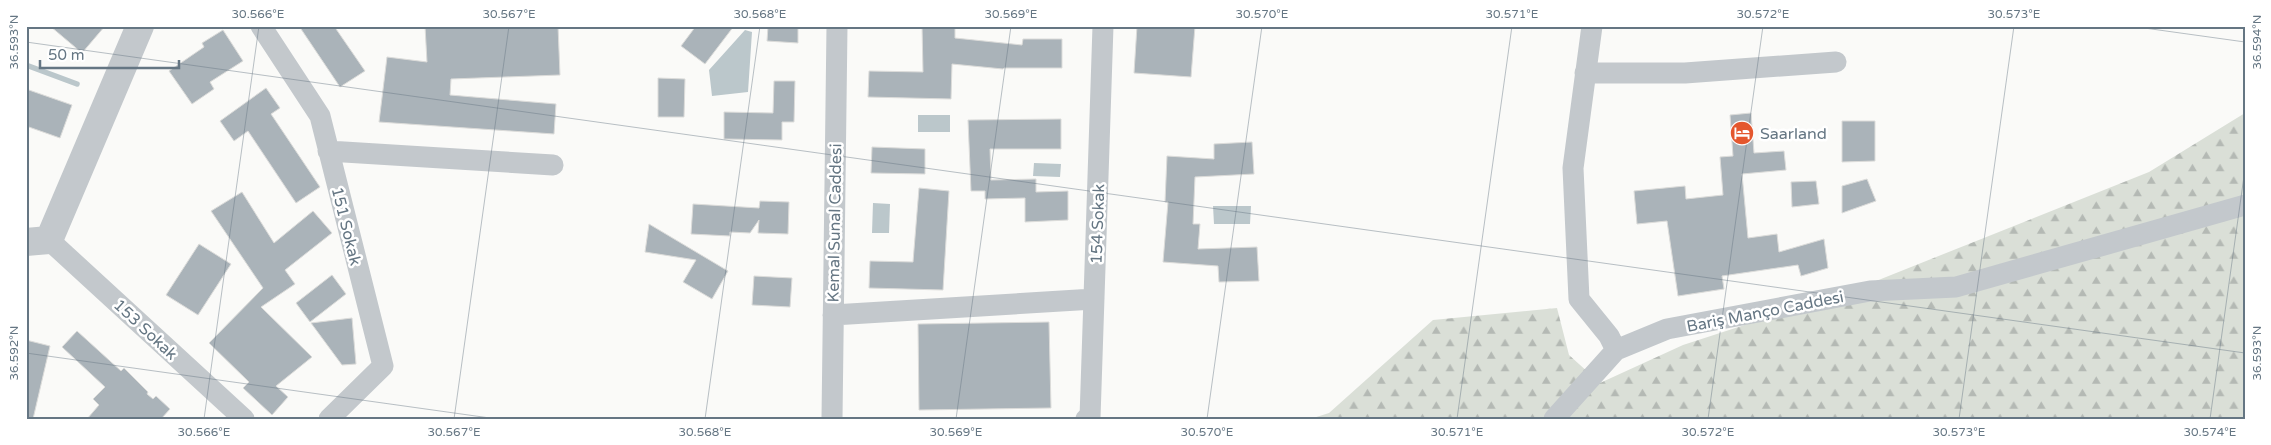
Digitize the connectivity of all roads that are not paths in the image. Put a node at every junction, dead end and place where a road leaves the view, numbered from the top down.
1 (140, 26) edge
2 (260, 26) edge
3 (837, 26) edge
4 (1103, 26) edge
5 (1592, 26) edge
6 (1836, 62) dead end
7 (1585, 73) junction
8 (328, 151) junction
9 (553, 165) dead end
10 (2245, 205) edge
11 (38, 241) edge
12 (1094, 299) junction
13 (833, 315) junction
14 (1616, 350) junction
15 (244, 419) edge
16 (329, 419) edge
17 (832, 419) edge
18 (1086, 419) edge
19 (1554, 419) edge

1 - 11 street
2 - 8 street, 151 Sokak
3 - 13 street, Kemal Sunal Caddesi
4 - 12 street, 154 Sokak
5 - 7 street
6 - 7 street
7 - 14 street
8 - 9 street
8 - 16 street, 151 Sokak
10 - 14 street, Bariş Manço Caddesi
11 - 15 street, 153 Sokak
12 - 13 street
12 - 18 street, 154 Sokak
13 - 17 street, Kemal Sunal Caddesi
14 - 19 street

